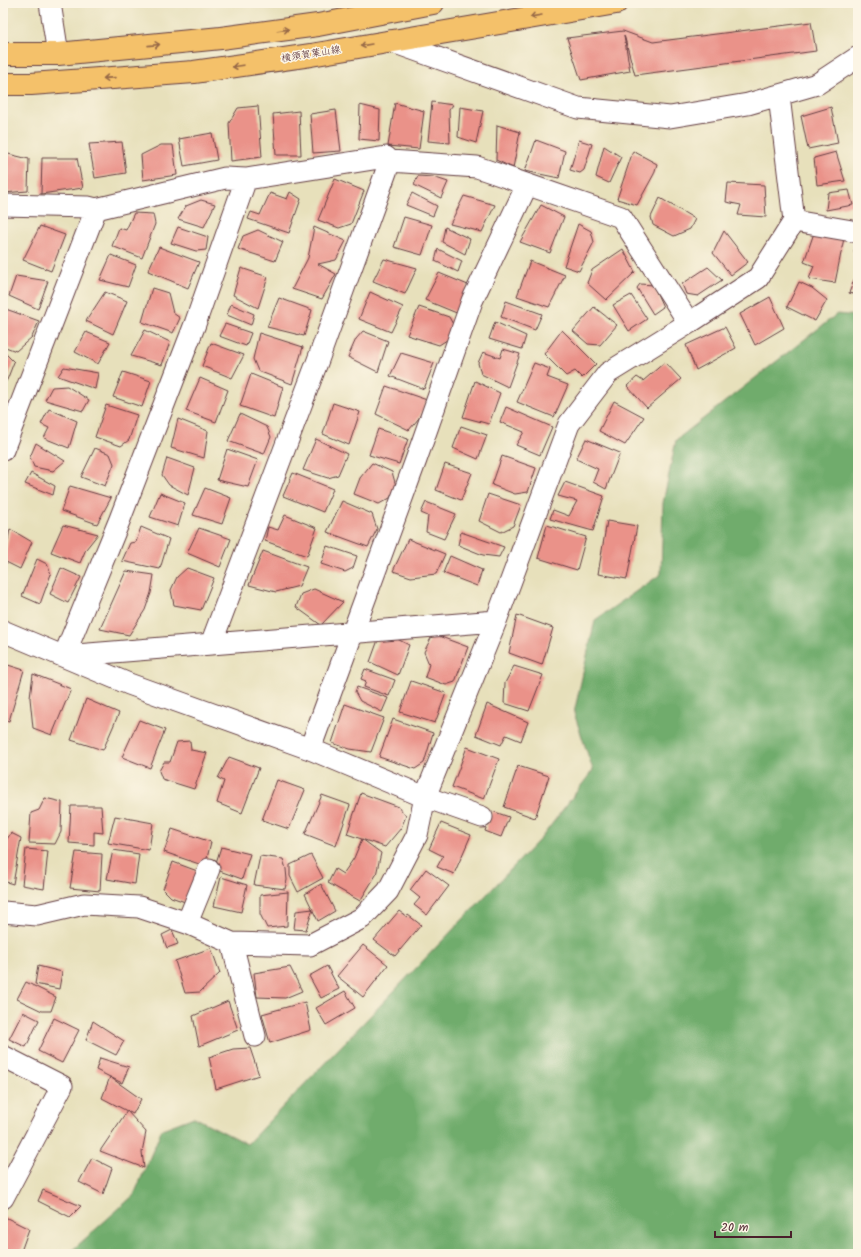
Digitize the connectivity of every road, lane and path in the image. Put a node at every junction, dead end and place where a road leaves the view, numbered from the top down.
1 (50, 3) edge
2 (433, 3) edge
3 (616, 3) edge
4 (390, 41) junction
5 (3, 54) edge
6 (58, 54) junction
7 (858, 57) edge
8 (3, 84) edge
9 (779, 96) junction
10 (390, 161) junction
11 (246, 180) junction
12 (527, 185) junction
13 (3, 205) edge
14 (96, 209) junction
15 (794, 221) junction
16 (858, 232) edge
17 (689, 323) junction
18 (3, 450) edge
19 (496, 621) junction
20 (352, 633) junction
21 (5, 636) edge
22 (211, 644) junction
23 (64, 656) junction
24 (310, 749) junction
25 (425, 797) junction
26 (482, 817) dead end
27 (209, 869) dead end
28 (3, 912) edge
29 (187, 923) junction
30 (232, 943) junction
31 (255, 1036) dead end
32 (3, 1056) edge
33 (3, 1198) edge

1 - 6 street
6 -> 2 main road
3 -> 4 main road, 横須賀葉山線
4 -> 8 main road, 横須賀葉山線
4 - 9 street
5 - 6 main road
7 - 9 street
9 - 15 street
10 - 11 street
10 - 12 street
10 - 22 street
11 - 14 street
11 - 23 street
12 - 17 street
12 - 20 street
13 - 14 street
14 - 18 street
15 - 16 street
15 - 17 street
17 - 19 street
19 - 20 street
19 - 25 street
20 - 22 street
20 - 24 street
21 - 23 street
22 - 23 street
23 - 24 street
24 - 25 street
25 - 26 street
25 - 30 street
27 - 29 street
28 - 29 street
29 - 30 street
30 - 31 street
32 - 33 street

